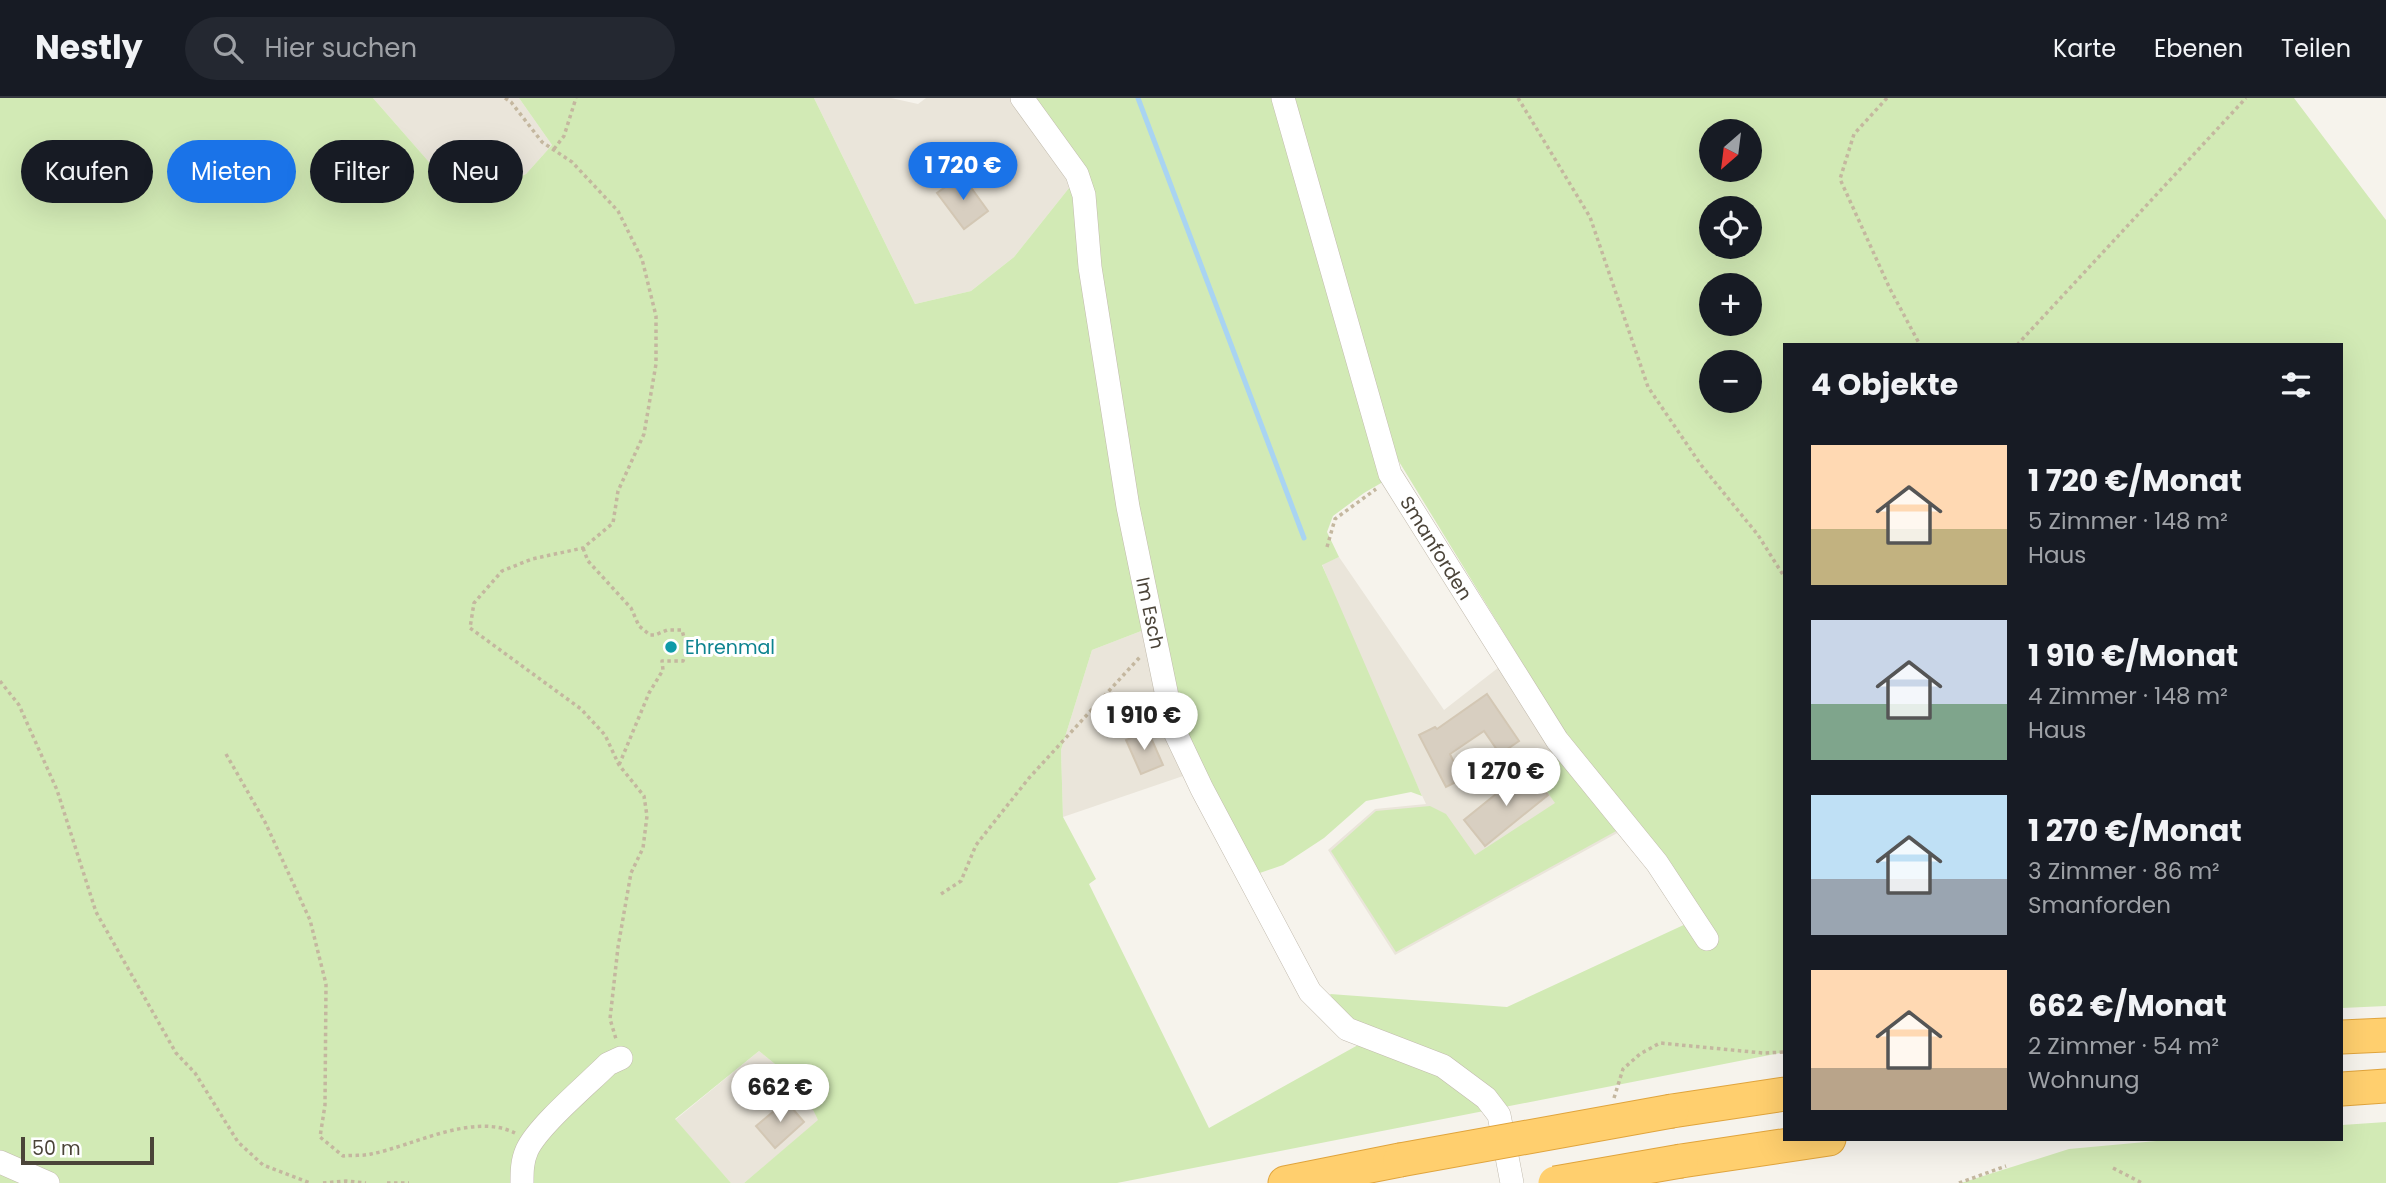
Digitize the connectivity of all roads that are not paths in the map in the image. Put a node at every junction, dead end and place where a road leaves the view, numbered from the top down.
1 (1022, 98) edge
2 (1283, 98) edge
3 (1707, 939) dead end
4 (2386, 1035) edge
5 (2343, 1037) edge
6 (621, 1058) road end
7 (2386, 1086) edge
8 (2343, 1089) edge
9 (1783, 1094) edge
10 (1816, 1141) edge
11 (0, 1161) edge
12 (48, 1183) edge
13 (522, 1183) edge
14 (1285, 1183) edge
15 (1512, 1183) edge
16 (1555, 1183) edge

1 - 15 street, Im Esch
2 - 3 street, Smanforden
4 - 5 highway
6 - 13 street
7 - 8 highway
9 - 14 highway, bridge
10 - 16 highway, bridge
11 - 12 street

